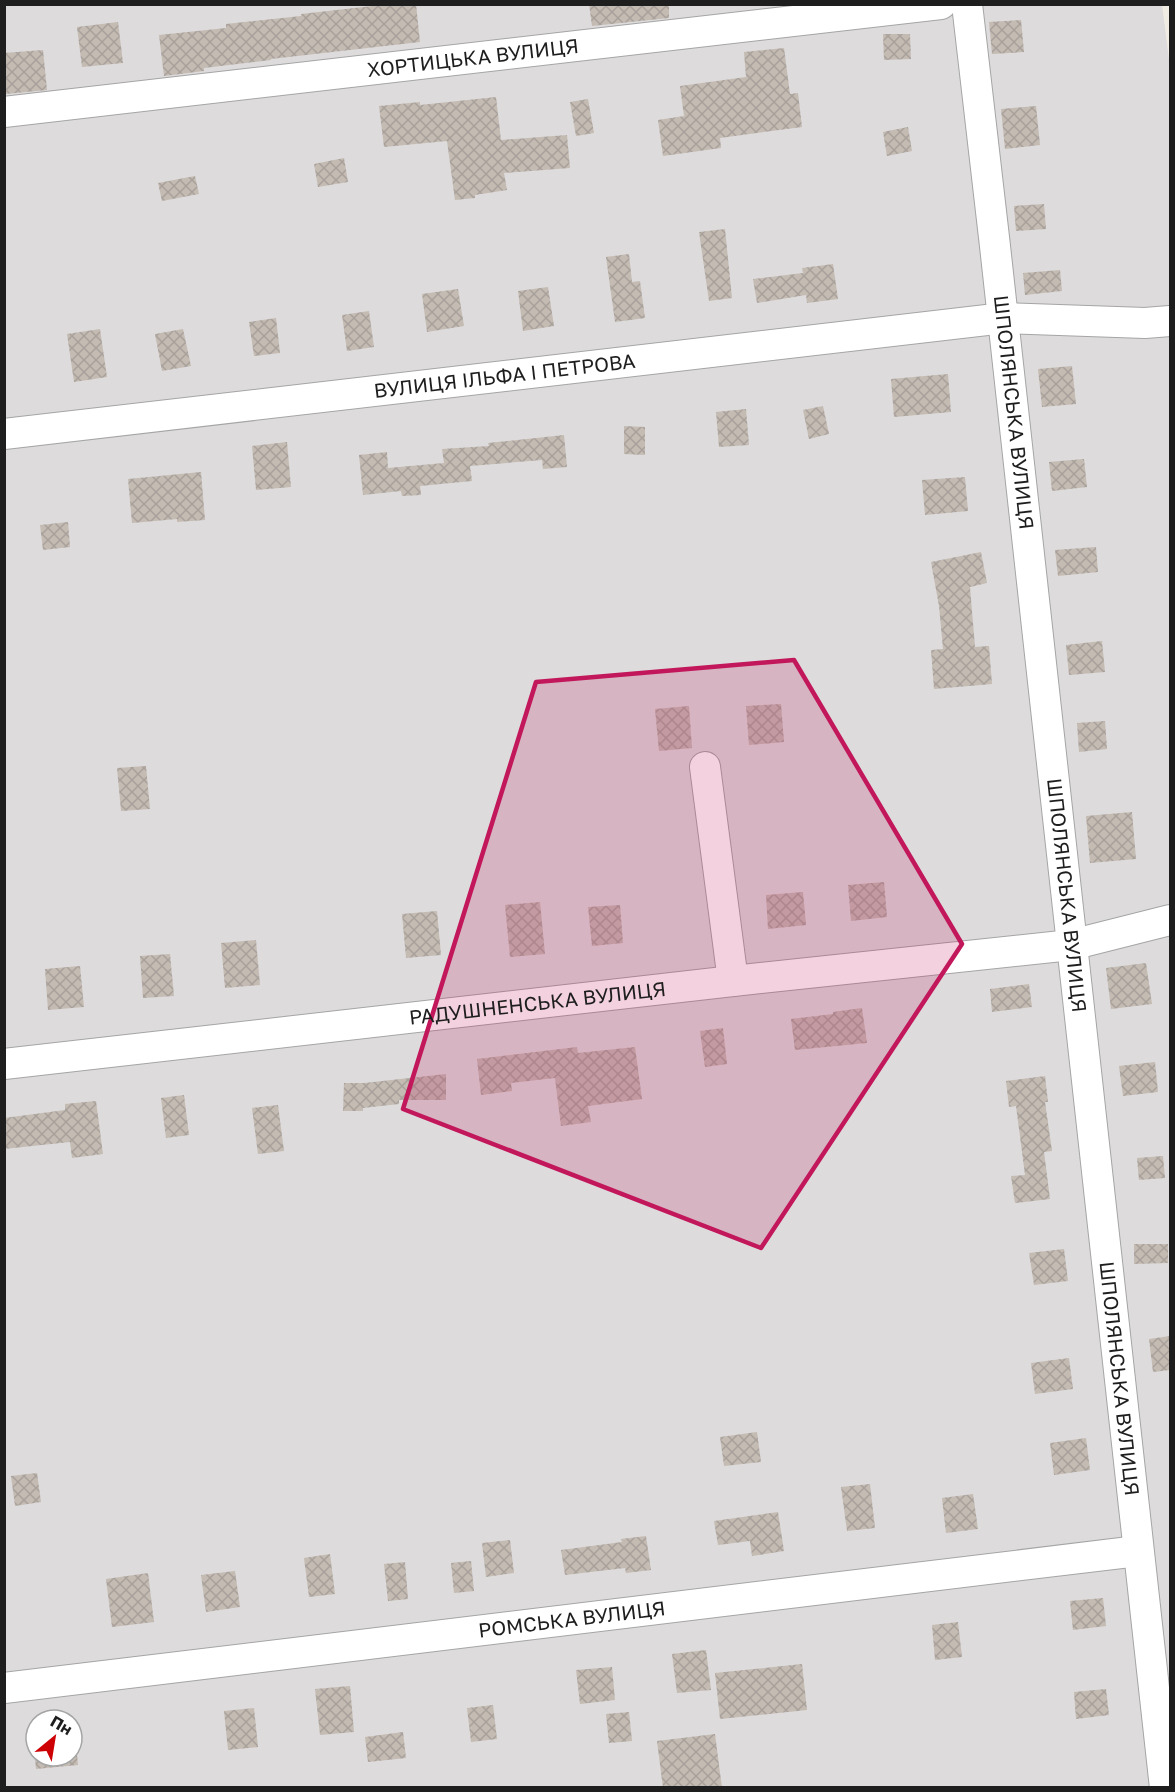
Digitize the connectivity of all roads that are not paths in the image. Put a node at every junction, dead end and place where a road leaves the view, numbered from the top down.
1 (941, 4) edge
2 (967, 4) edge
3 (4, 112) edge
4 (1004, 318) junction
5 (1170, 321) edge
6 (4, 434) edge
7 (705, 767) dead end
8 (1170, 920) edge
9 (1071, 945) junction
10 (733, 981) junction
11 (4, 1064) edge
12 (1138, 1551) junction
13 (4, 1688) edge
14 (1165, 1788) edge

1 - 3 street, ХОРТИЦЬКА ВУЛИЦЯ
2 - 4 street, ШПОЛЯНСЬКА ВУЛИЦЯ
4 - 5 street, ВУЛИЦЯ ІЛЬФА І ПЕТРОВА
4 - 6 street, ВУЛИЦЯ ІЛЬФА І ПЕТРОВА
4 - 9 street, ШПОЛЯНСЬКА ВУЛИЦЯ
7 - 10 street
8 - 9 street, РАДУШНЕНСЬКА ВУЛИЦЯ
9 - 10 street, РАДУШНЕНСЬКА ВУЛИЦЯ
9 - 12 street, ШПОЛЯНСЬКА ВУЛИЦЯ
10 - 11 street, РАДУШНЕНСЬКА ВУЛИЦЯ
12 - 13 street, РОМСЬКА ВУЛИЦЯ
12 - 14 street, ШПОЛЯНСЬКА ВУЛИЦЯ

